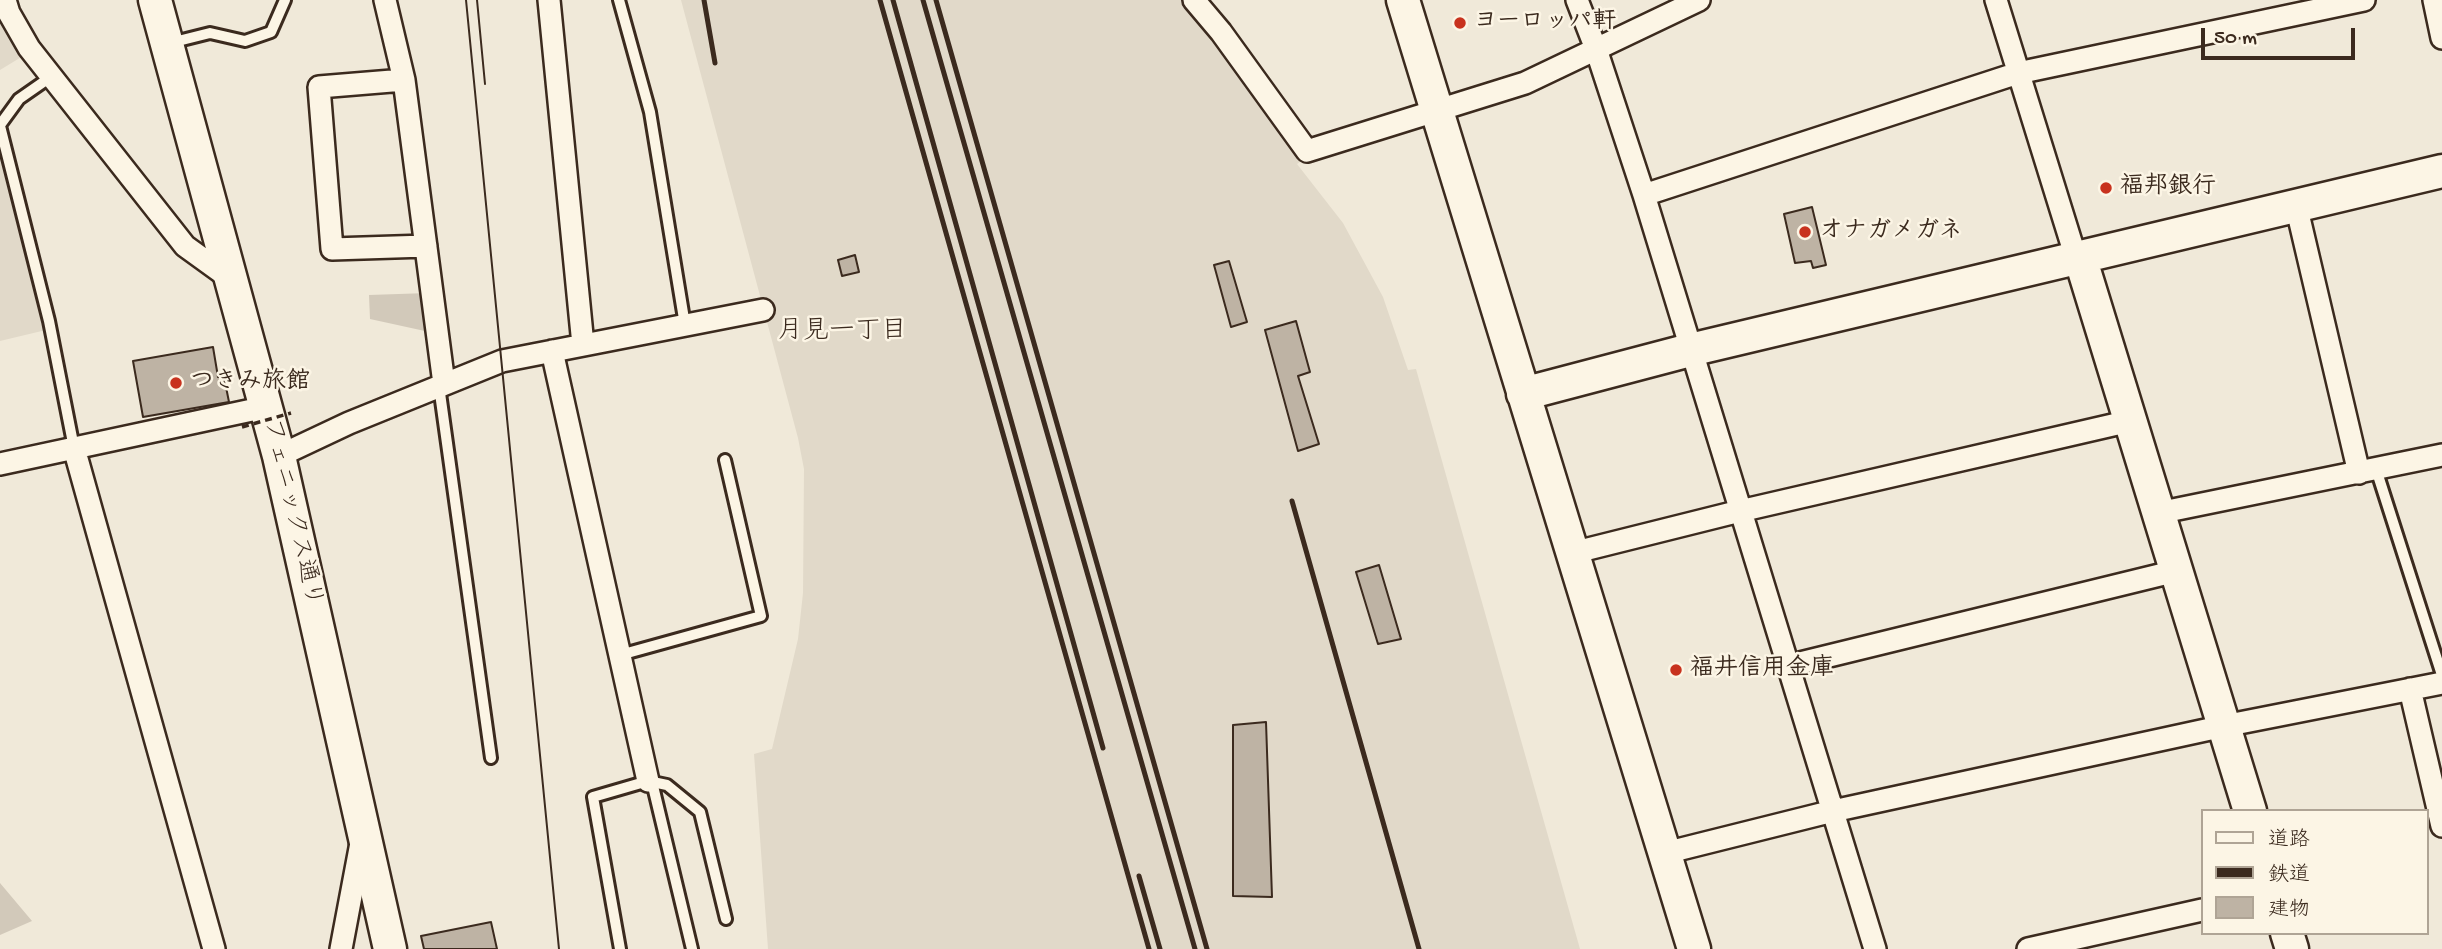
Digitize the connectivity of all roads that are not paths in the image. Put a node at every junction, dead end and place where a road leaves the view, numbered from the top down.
1 (5, 0) edge
2 (155, 0) edge
3 (285, 0) edge
4 (385, 0) edge
5 (549, 0) edge
6 (619, 0) edge
7 (1194, 0) edge
8 (1403, 0) edge
9 (1577, 0) edge
10 (1699, 0) edge
11 (1996, 0) edge
12 (2364, 0) edge
13 (2434, 0) edge
14 (2442, 38) edge
15 (167, 44) junction
16 (1596, 49) junction
17 (2018, 73) junction
18 (52, 76) junction
19 (404, 80) junction
20 (1436, 110) junction
21 (0, 125) edge
22 (2442, 170) edge
23 (1644, 195) junction
24 (2296, 205) junction
25 (426, 246) junction
26 (2078, 258) junction
27 (232, 280) junction
28 (763, 310) dead end
29 (685, 325) junction
30 (583, 345) junction
31 (1690, 350) junction
32 (552, 351) junction
33 (442, 385) junction
34 (1523, 394) junction
35 (267, 416) junction
36 (2130, 421) junction
37 (74, 448) junction
38 (2442, 455) edge
39 (279, 456) junction
40 (725, 460) dead end
41 (0, 464) edge
42 (2368, 471) junction
43 (1740, 511) junction
44 (2158, 513) junction
45 (1572, 553) junction
46 (2176, 571) junction
47 (620, 655) junction
48 (1788, 666) junction
49 (2442, 675) edge
50 (2442, 683) edge
51 (2410, 689) junction
52 (2224, 726) junction
53 (491, 758) dead end
54 (650, 782) junction
55 (2249, 809) edge
56 (1833, 811) junction
57 (2442, 826) edge
58 (363, 831) junction
59 (1665, 853) junction
60 (2200, 910) edge
61 (726, 919) dead end
62 (214, 949) edge
63 (341, 949) edge
64 (390, 949) edge
65 (620, 949) edge
66 (692, 949) edge
67 (1694, 949) edge
68 (1875, 949) edge
69 (2028, 949) edge

1 - 18 street
2 - 15 street, フェニックス通り
3 - 15 lane
4 - 19 street
5 - 30 street
6 - 29 lane
7 - 20 street
8 - 20 street
9 - 16 street
10 - 16 street
11 - 17 street
12 - 17 street
13 - 14 street
15 - 27 street, フェニックス通り
16 - 20 street
16 - 23 street
17 - 23 street
17 - 26 street
18 - 21 lane
18 - 27 street
19 - 25 street
19 - 25 street
20 - 34 street
21 - 37 lane
22 - 24 street
23 - 31 street
24 - 26 street
24 - 42 street
25 - 33 street
26 - 31 street
26 - 36 street
27 - 35 street, フェニックス通り
28 - 29 street
29 - 30 street
30 - 32 street
31 - 34 street
31 - 43 street
32 - 33 street
32 - 47 street
33 - 39 street
33 - 53 lane
34 - 45 street
35 - 37 street
35 - 39 street, フェニックス通り
36 - 43 street
36 - 44 street
37 - 41 street
37 - 62 street
38 - 42 street
39 - 58 street, フェニックス通り
40 - 47 lane
42 - 44 street
42 - 49 lane
43 - 45 street
43 - 48 street
44 - 46 street
45 - 59 street
46 - 48 street
46 - 52 street
47 - 54 street
48 - 56 street
50 - 51 street
51 - 52 street
51 - 57 street
52 - 55 street
52 - 56 street
54 - 61 lane
54 - 65 lane
54 - 66 lane
56 - 59 street
56 - 68 street
58 - 63 street
58 - 64 street, フェニックス通り
59 - 67 street
60 - 69 street

